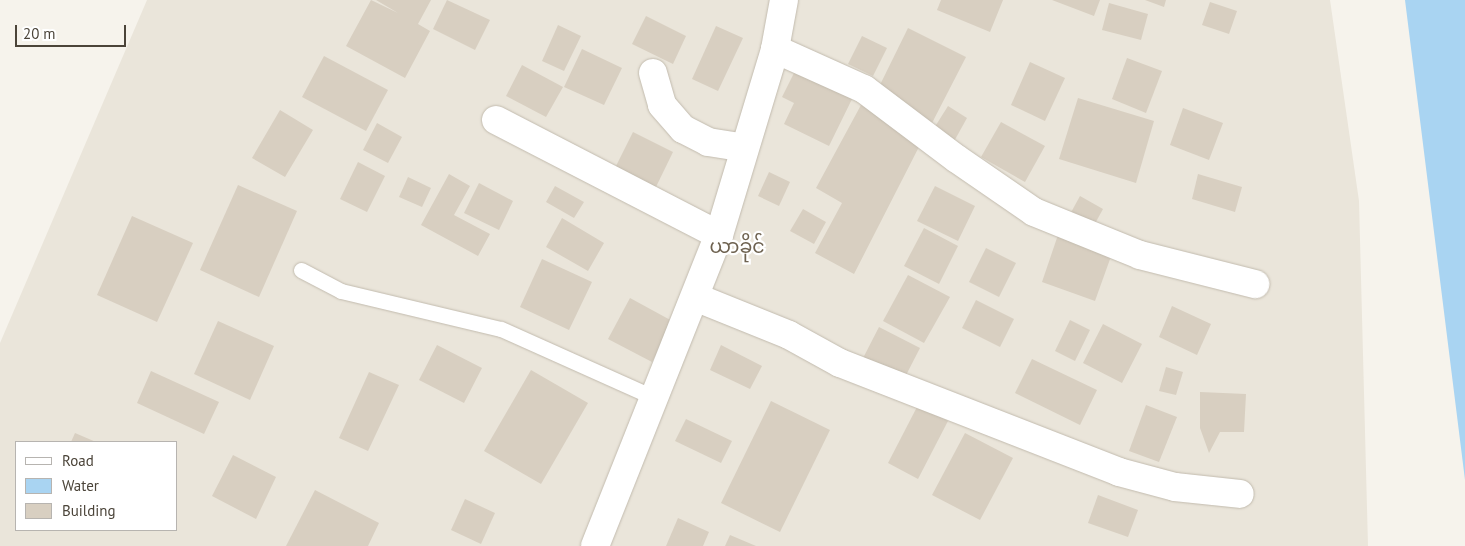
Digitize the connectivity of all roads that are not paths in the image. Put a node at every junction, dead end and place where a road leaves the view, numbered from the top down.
1 (784, 0) edge
2 (775, 49) junction
3 (653, 73) dead end
4 (496, 120) dead end
5 (745, 148) junction
6 (719, 235) junction
7 (301, 270) dead end
8 (1255, 284) dead end
9 (695, 297) junction
10 (655, 398) junction
11 (1240, 494) dead end
12 (595, 546) edge

1 - 2 street
2 - 5 street
2 - 8 street
3 - 5 street
4 - 6 street
5 - 6 street
6 - 9 street
7 - 10 lane
9 - 10 street
9 - 11 street
10 - 12 street

